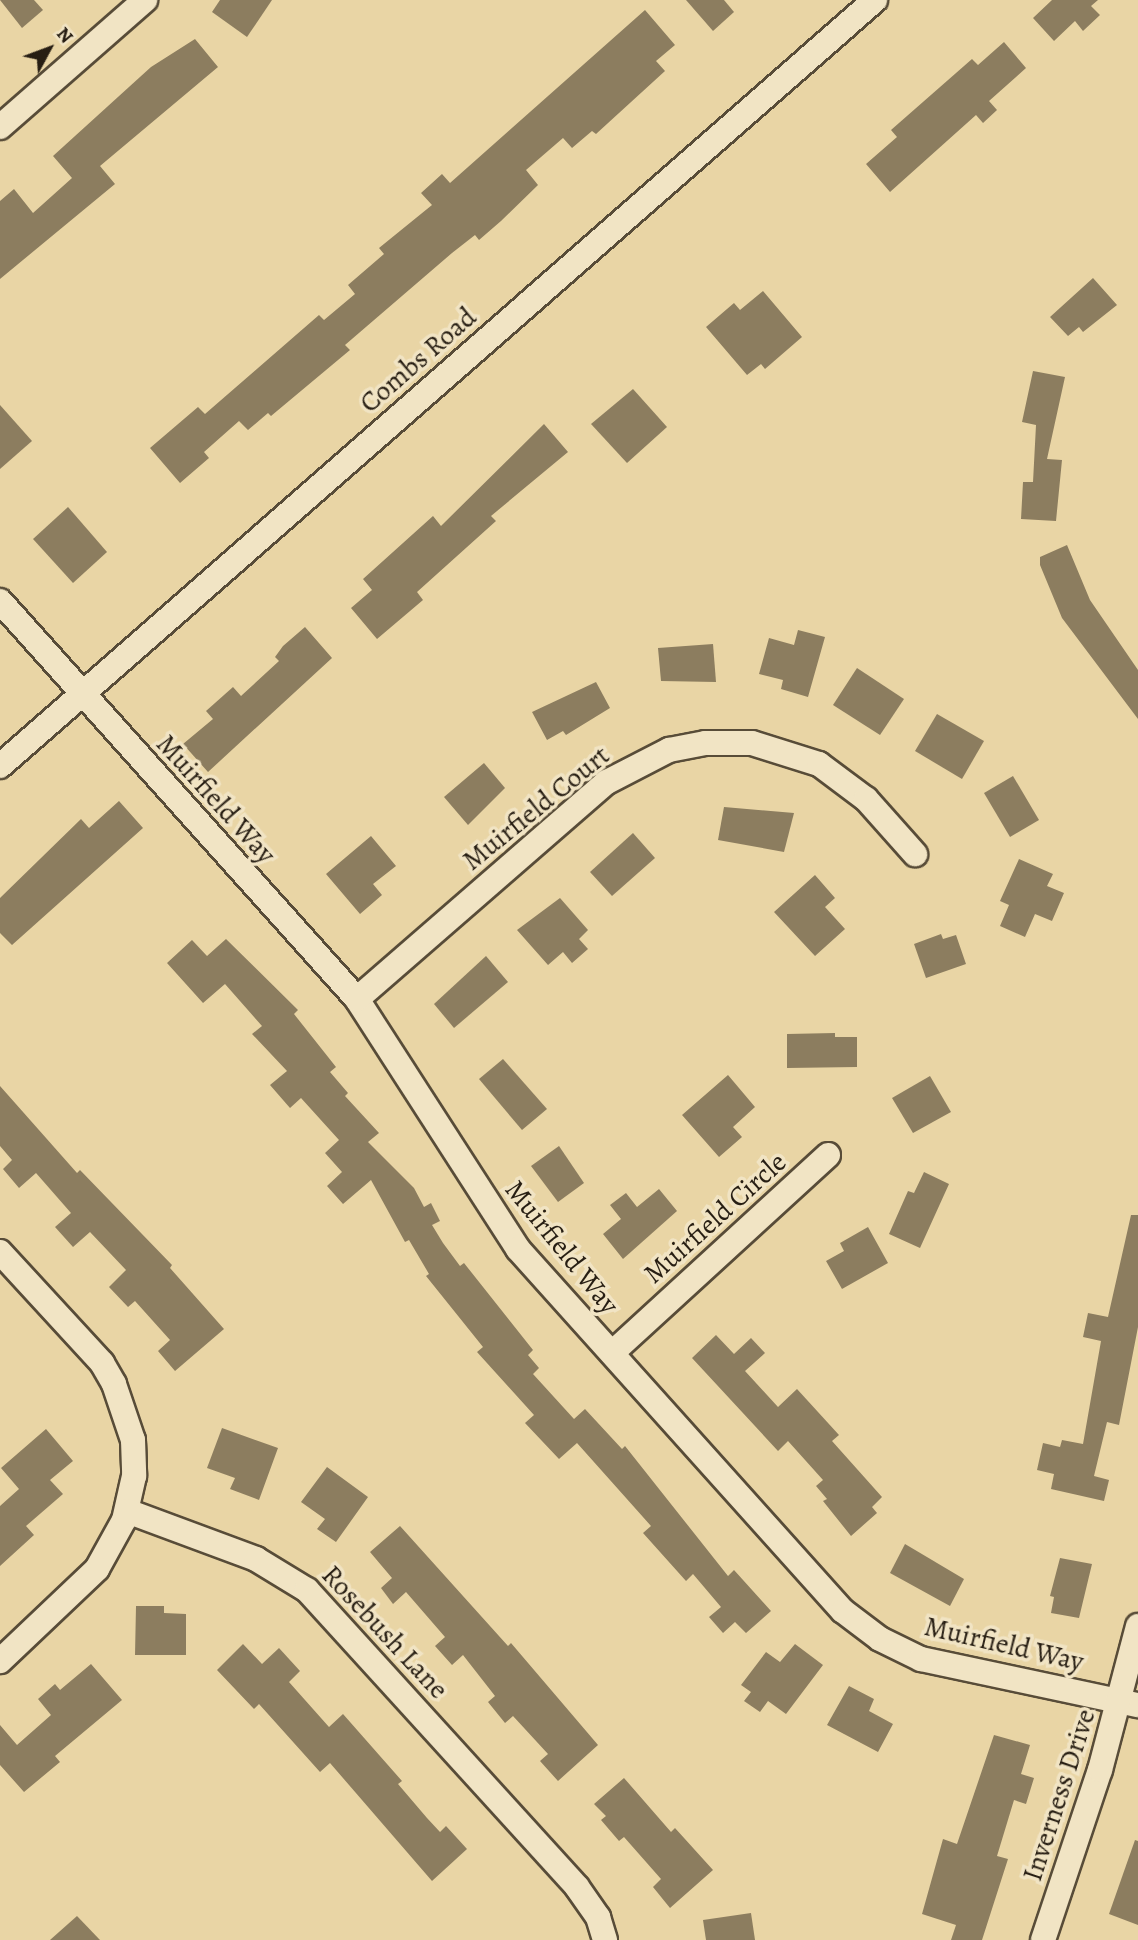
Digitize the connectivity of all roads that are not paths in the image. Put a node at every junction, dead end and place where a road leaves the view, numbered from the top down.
1 (145, 0) edge
2 (875, 0) edge
3 (0, 127) edge
4 (0, 601) edge
5 (81, 692) junction
6 (0, 765) edge
7 (915, 854) dead end
8 (357, 999) junction
9 (828, 1155) dead end
10 (0, 1252) edge
11 (612, 1353) junction
12 (127, 1511) junction
13 (1138, 1626) edge
14 (0, 1661) edge
15 (1129, 1703) edge
16 (605, 1940) edge
17 (1043, 1940) edge

1 - 3 street
2 - 5 street, Combs Road
4 - 5 street, Muirfield Way
5 - 6 street, Combs Road
5 - 8 street, Muirfield Way
7 - 8 street, Muirfield Court
8 - 11 street, Muirfield Way
9 - 11 street, Muirfield Circle
10 - 12 street
11 - 15 street, Muirfield Way
12 - 14 street
12 - 16 street, Rosebush Lane
13 - 15 street, Inverness Drive
15 - 17 street, Inverness Drive

